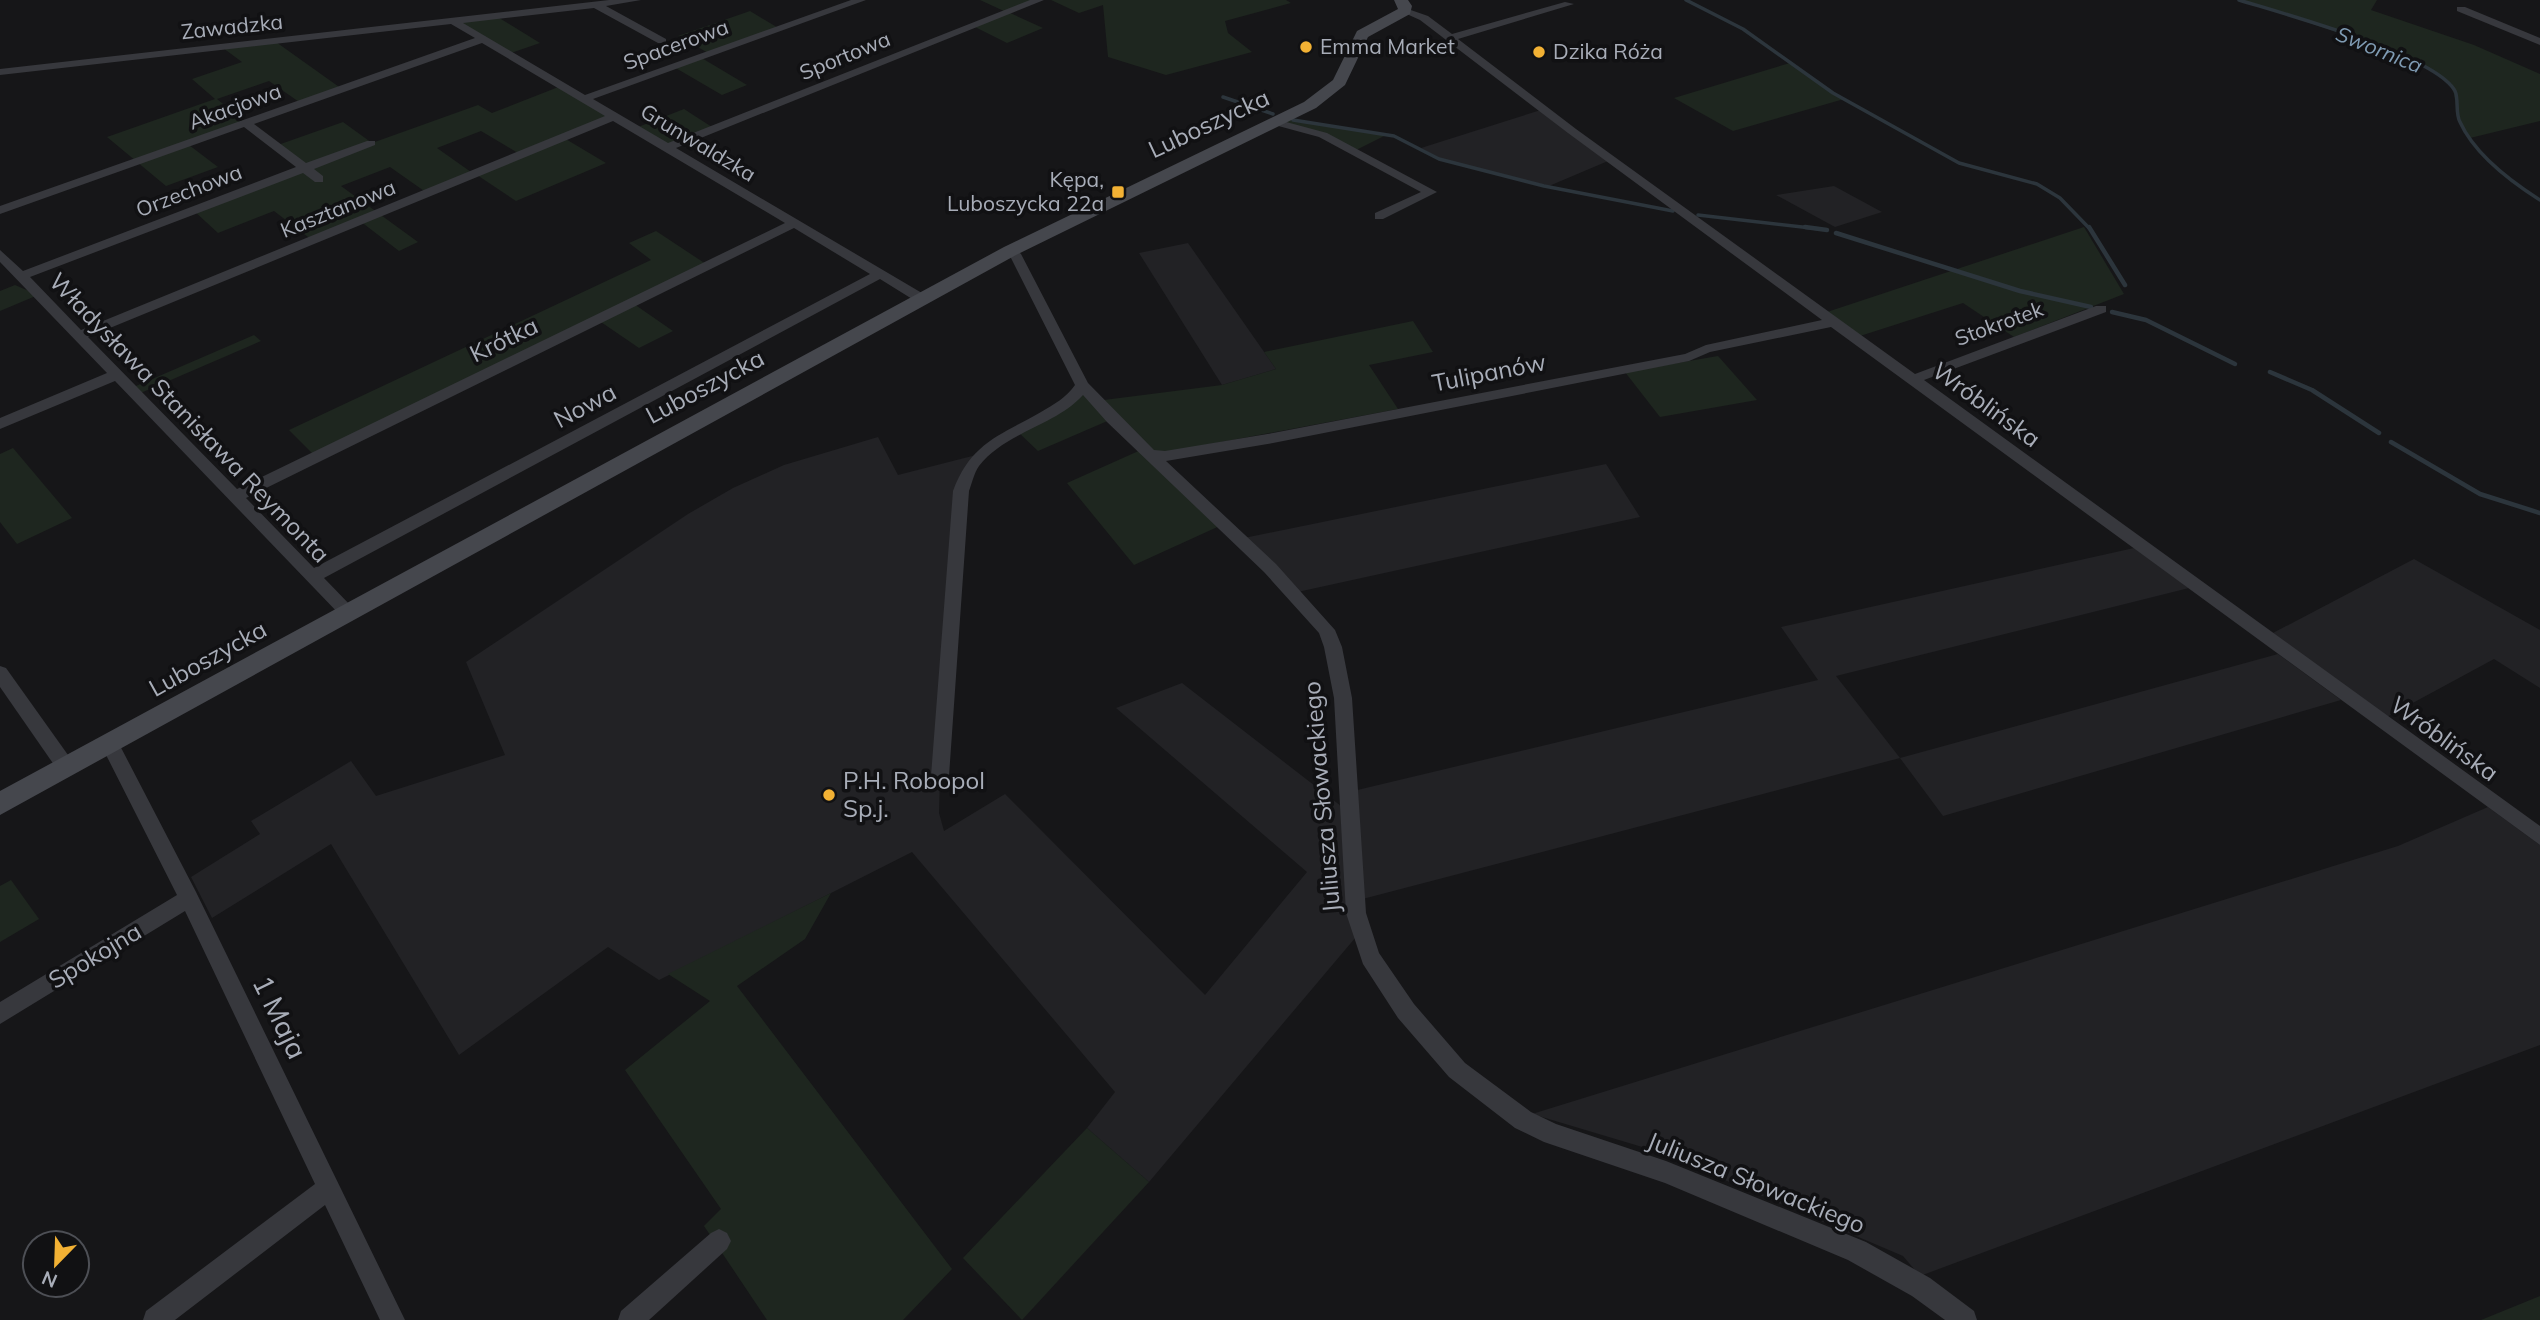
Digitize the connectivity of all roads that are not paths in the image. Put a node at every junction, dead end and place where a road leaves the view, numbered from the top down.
1 (636, 0) edge
2 (861, 0) edge
3 (1039, 0) edge
4 (1569, 4) dead end
5 (596, 5) junction
6 (1403, 6) edge
7 (2461, 9) dead end
8 (453, 21) junction
9 (1450, 38) junction
10 (483, 39) junction
11 (662, 41) dead end
12 (2540, 42) edge
13 (0, 72) edge
14 (583, 99) junction
15 (613, 117) junction
16 (1275, 122) junction
17 (246, 123) junction
18 (371, 143) dead end
19 (666, 149) junction
20 (303, 168) junction
21 (319, 179) dead end
22 (0, 210) edge
23 (1378, 216) dead end
24 (793, 224) junction
25 (1010, 251) junction
26 (0, 254) edge
27 (880, 275) junction
28 (22, 276) junction
29 (922, 299) junction
30 (2101, 309) dead end
31 (1834, 322) junction
32 (78, 336) junction
33 (116, 375) junction
34 (1912, 380) junction
35 (1082, 385) junction
36 (0, 424) edge
37 (1151, 455) junction
38 (235, 496) junction
39 (311, 576) junction
40 (347, 612) junction
41 (0, 673) edge
42 (109, 743) junction
43 (66, 766) junction
44 (940, 776) dead end
45 (0, 804) edge
46 (2540, 837) edge
47 (189, 898) junction
48 (0, 1014) edge
49 (328, 1188) junction
50 (719, 1241) dead end
51 (155, 1320) edge
52 (393, 1320) edge
53 (630, 1320) edge
54 (1965, 1320) edge

1 - 5 street, Zawadzka
2 - 14 street, Spacerowa
3 - 19 street, Sportowa
4 - 9 street
5 - 8 street, Zawadzka
5 - 11 street
6 - 9 street, Wróblińska
6 - 16 street, Luboszycka
7 - 12 street
8 - 10 street, Grunwaldzka
8 - 13 street, Zawadzka
9 - 31 street, Wróblińska
10 - 14 street, Grunwaldzka
10 - 17 street, Akacjowa
14 - 15 street, Grunwaldzka
15 - 19 street, Grunwaldzka
15 - 32 street, Kasztanowa
16 - 23 street
16 - 25 street, Luboszycka
17 - 20 street
17 - 22 street, Akacjowa
18 - 20 street, Orzechowa
19 - 24 street, Grunwaldzka
20 - 21 street
20 - 28 street, Orzechowa
24 - 27 street, Grunwaldzka
24 - 38 street, Krótka
25 - 29 street, Luboszycka
25 - 35 street, Juliusza Słowackiego
26 - 28 street, Władysława Stanisława Reymonta
27 - 29 street, Grunwaldzka
27 - 39 street, Nowa
28 - 32 street, Władysława Stanisława Reymonta
29 - 40 street, Luboszycka
30 - 34 street, Stokrotek
31 - 34 street, Wróblińska
31 - 37 street, Tulipanów
32 - 33 street, Władysława Stanisława Reymonta
33 - 36 street
33 - 38 street, Władysława Stanisława Reymonta
34 - 46 street, Wróblińska
35 - 37 street, Juliusza Słowackiego
35 - 44 street
37 - 54 street, Juliusza Słowackiego
38 - 39 street, Władysława Stanisława Reymonta
39 - 40 street, Władysława Stanisława Reymonta
40 - 42 street, Luboszycka
41 - 43 street
42 - 43 street, Luboszycka
42 - 47 street, 1 Maja
43 - 45 street, Luboszycka
47 - 48 street, Spokojna
47 - 49 street, 1 Maja
49 - 51 street
49 - 52 street, 1 Maja
50 - 53 street

